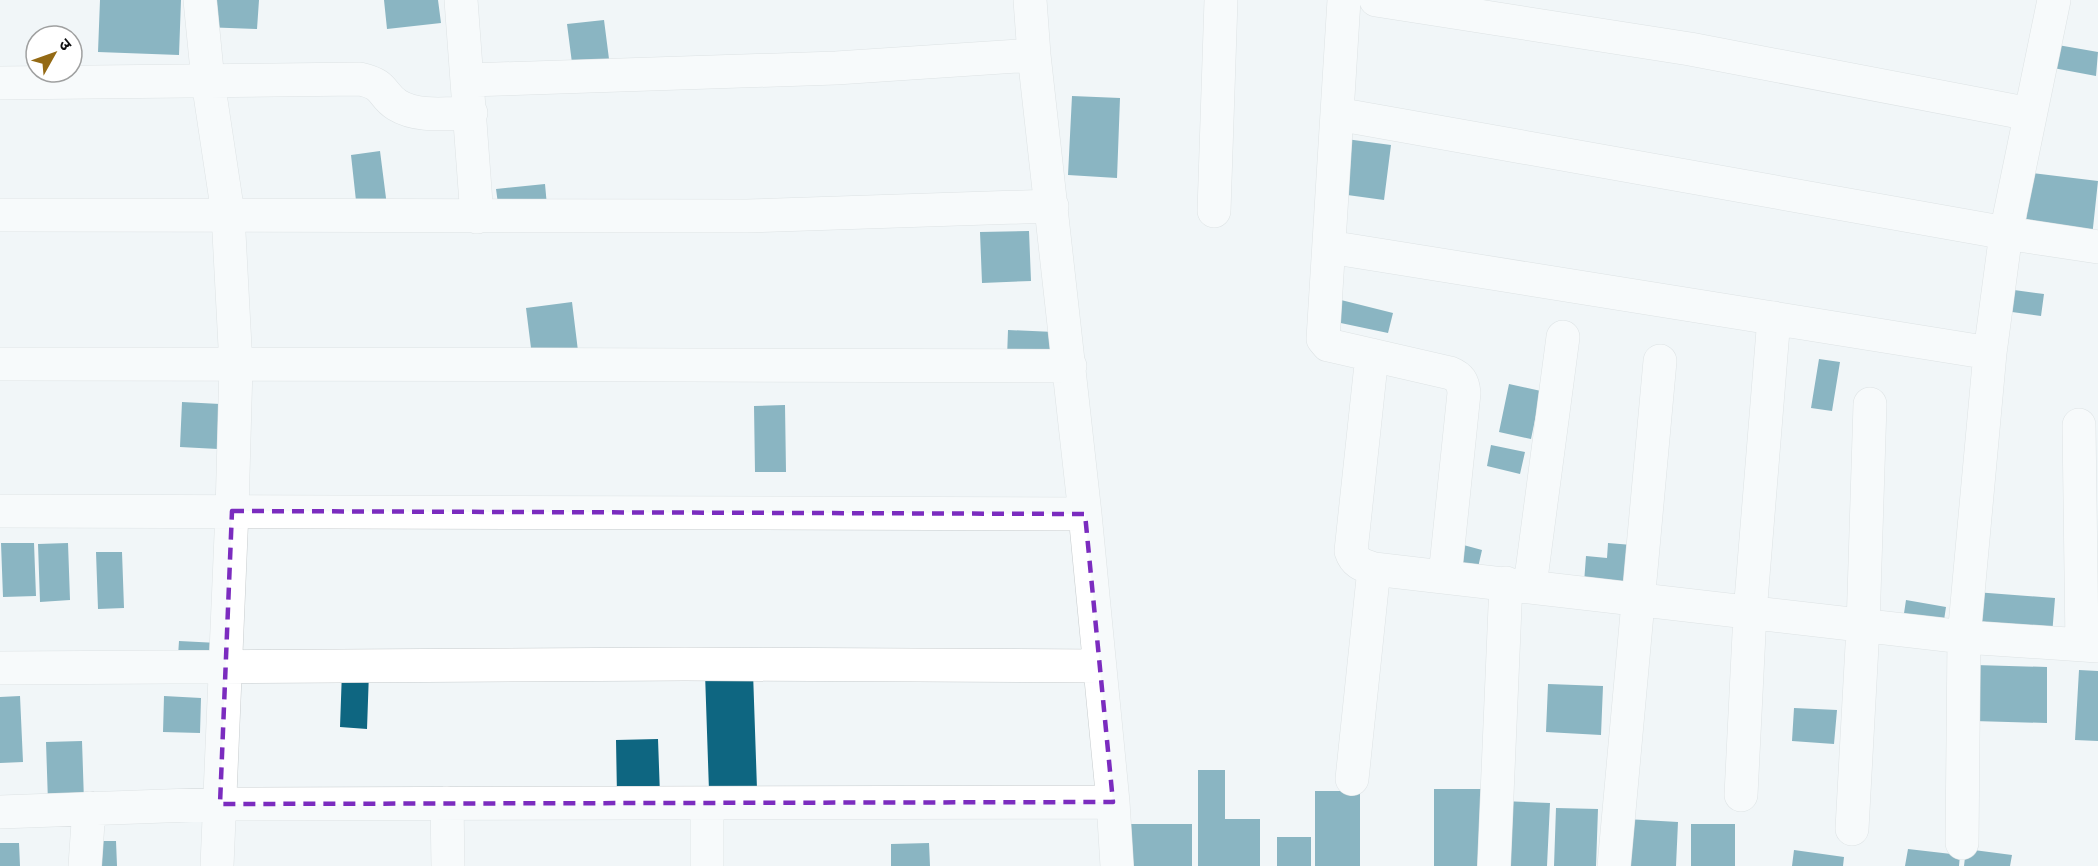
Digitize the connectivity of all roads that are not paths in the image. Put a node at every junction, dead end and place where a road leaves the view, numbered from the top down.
1 (200, 0) edge
2 (461, 0) edge
3 (1030, 0) edge
4 (1221, 0) edge
5 (1344, 0) edge
6 (1376, 0) edge
7 (2054, 0) edge
8 (1034, 55) junction
9 (468, 80) junction
10 (208, 81) junction
11 (0, 83) edge
12 (471, 113) junction
13 (1337, 114) junction
14 (2030, 114) junction
15 (1052, 206) junction
16 (1214, 212) dead end
17 (228, 214) junction
18 (0, 215) edge
19 (477, 217) junction
20 (2006, 233) junction
21 (1329, 247) junction
22 (2098, 247) edge
23 (1774, 318) junction
24 (1563, 336) dead end
25 (1990, 353) junction
26 (1372, 355) junction
27 (1660, 361) dead end
28 (0, 364) edge
29 (236, 366) junction
30 (1070, 366) junction
31 (1870, 404) dead end
32 (2079, 425) dead end
33 (0, 511) edge
34 (232, 511) junction
35 (1085, 514) junction
36 (1374, 568) junction
37 (1445, 576) junction
38 (1518, 585) junction
39 (1638, 600) junction
40 (1750, 613) junction
41 (1863, 627) junction
42 (1964, 637) junction
43 (2090, 646) edge
44 (1100, 666) junction
45 (226, 667) junction
46 (0, 668) edge
47 (1352, 779) dead end
48 (1741, 795) dead end
49 (1113, 802) junction
50 (447, 803) junction
51 (706, 803) junction
52 (220, 804) junction
53 (89, 808) junction
54 (0, 812) edge
55 (1852, 828) dead end
56 (1962, 843) dead end
57 (86, 866) edge
58 (217, 866) edge
59 (448, 866) edge
60 (707, 866) edge
61 (1118, 866) edge
62 (1494, 866) edge
63 (1614, 866) edge

1 - 10 street
2 - 9 street
3 - 8 street
4 - 16 street
5 - 13 street
6 - 14 street
7 - 14 street
8 - 9 street
8 - 15 street
9 - 12 street
10 - 11 street
10 - 12 street
10 - 17 street
12 - 19 street
13 - 20 street
13 - 21 street
14 - 20 street
15 - 19 street
15 - 30 street
17 - 18 street
17 - 19 street
17 - 29 street
20 - 22 street
20 - 25 street
21 - 23 street
21 - 26 street
23 - 25 street
23 - 40 street
24 - 38 street
25 - 42 street
26 - 36 street
26 - 37 street
27 - 39 street
28 - 29 street
29 - 30 street
29 - 34 street
30 - 35 street
31 - 41 street
32 - 43 street
33 - 34 street
34 - 35 street
34 - 45 street
35 - 44 street
36 - 37 street
36 - 47 street
37 - 38 street
38 - 39 street
38 - 62 street
39 - 40 street
39 - 63 street
40 - 41 street
40 - 48 street
41 - 42 street
41 - 55 street
42 - 43 street
42 - 56 street
44 - 45 street
44 - 49 street
45 - 46 street
45 - 52 street
49 - 51 street
49 - 61 street
50 - 51 street
50 - 52 street
50 - 59 street
51 - 60 street
52 - 53 street
52 - 58 street
53 - 54 street
53 - 57 street

